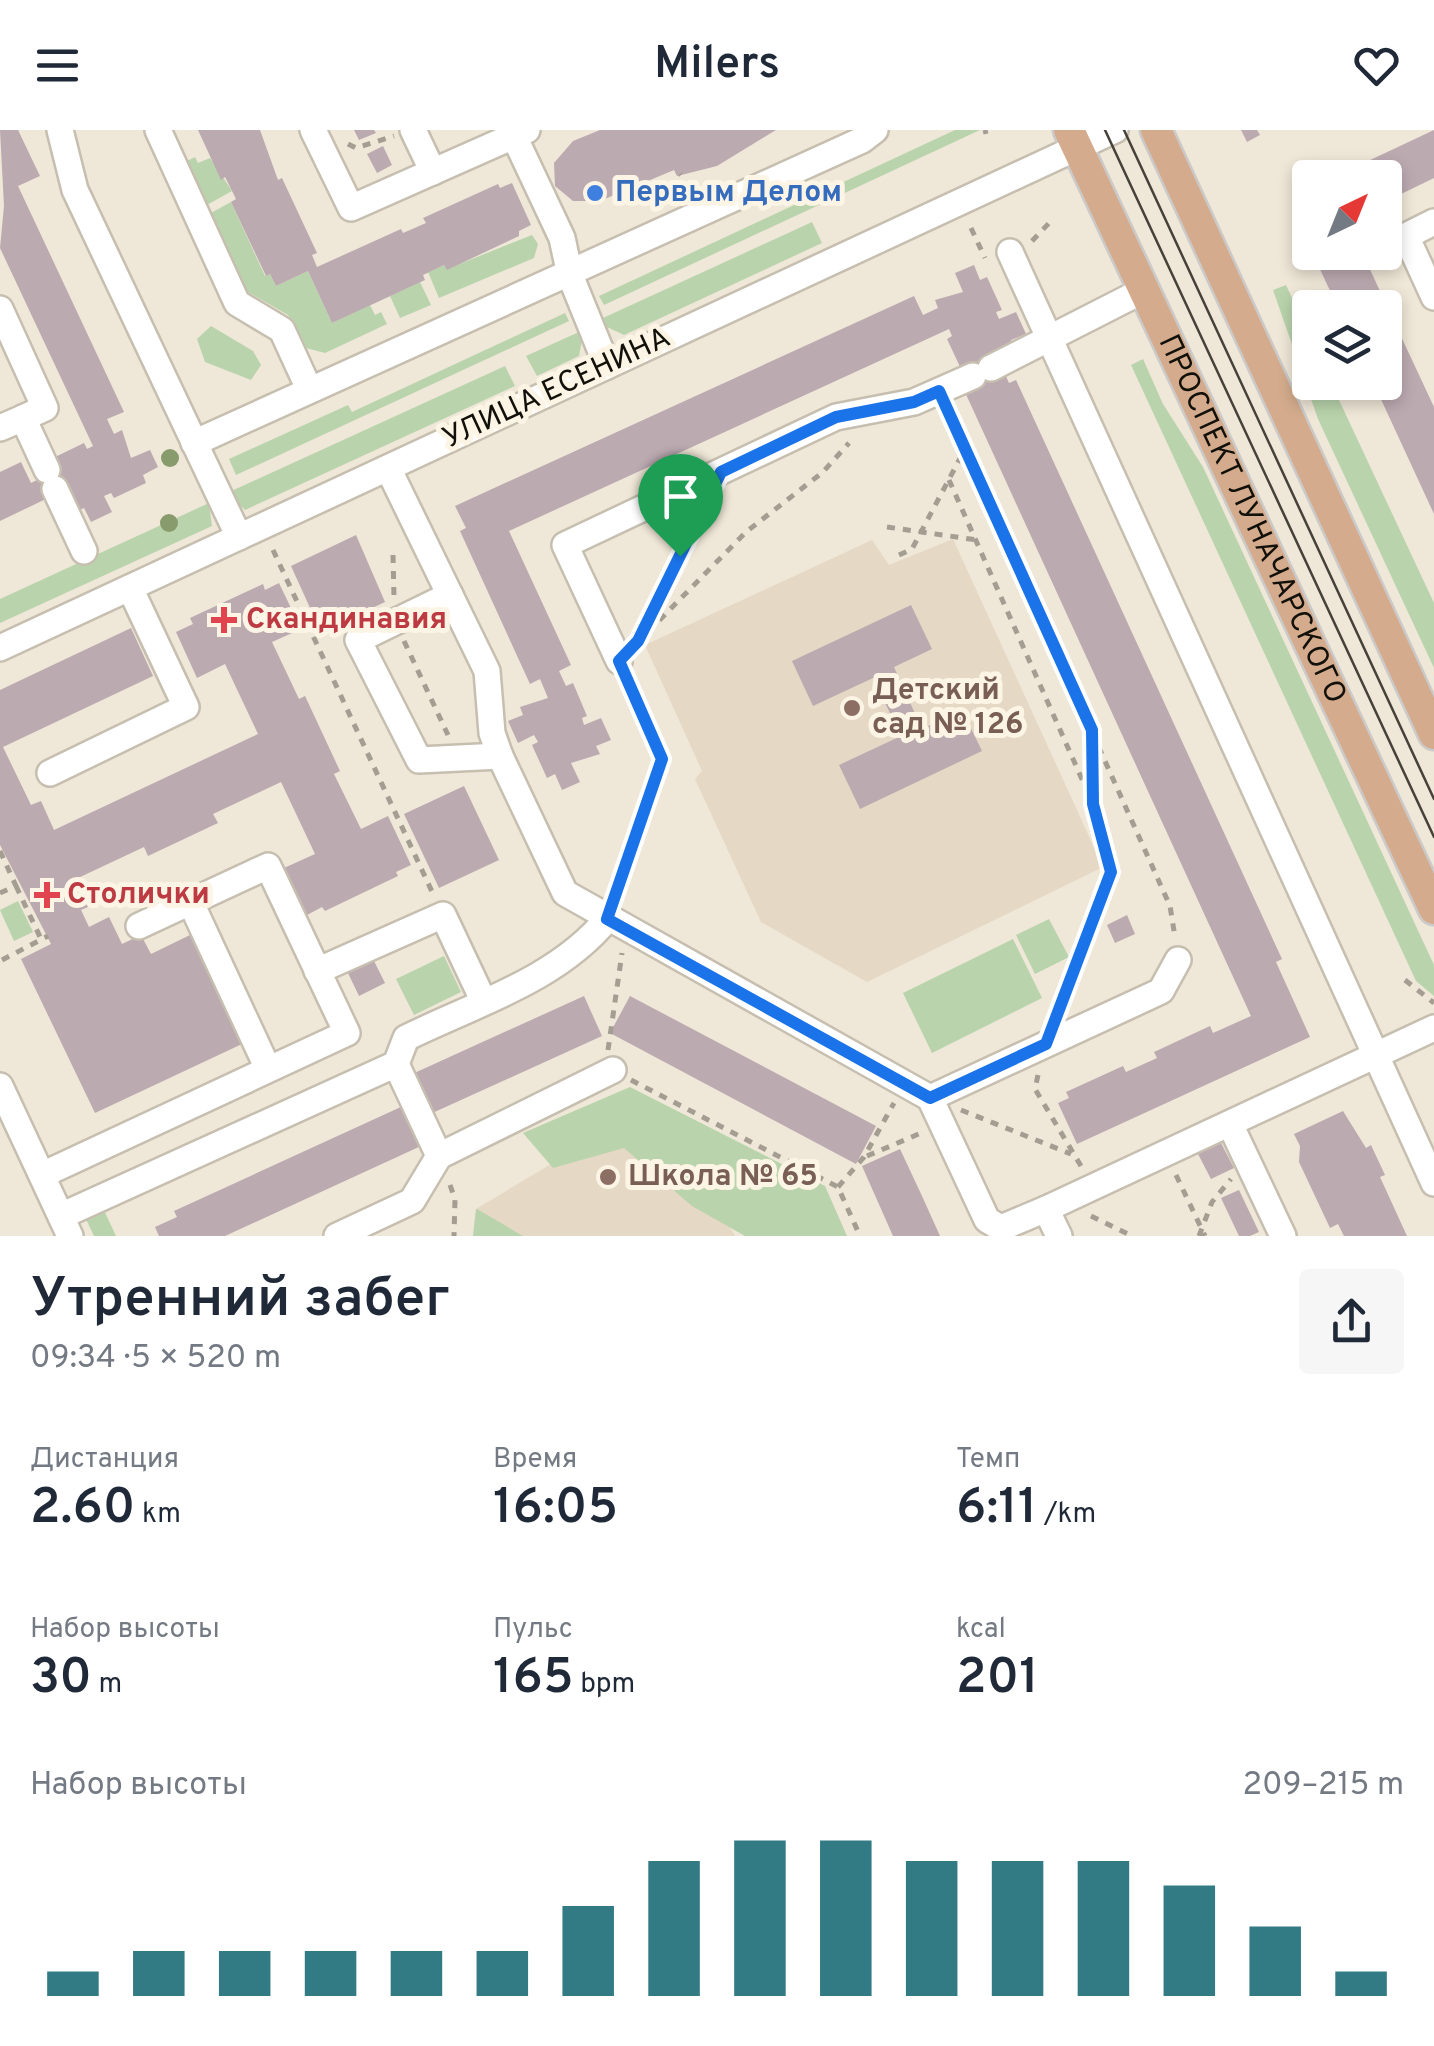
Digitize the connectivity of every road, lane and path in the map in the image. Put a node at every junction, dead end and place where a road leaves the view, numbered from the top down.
1 (60, 130) edge
2 (158, 130) edge
3 (313, 130) edge
4 (412, 130) edge
5 (875, 130) edge
6 (1114, 130) edge
7 (1156, 130) edge
8 (521, 133) edge
9 (1073, 139) edge
10 (344, 142) dead end
11 (432, 172) junction
12 (1051, 221) dead end
13 (1434, 222) edge
14 (1020, 248) joint
15 (570, 274) junction
16 (1144, 290) junction
17 (1434, 297) edge
18 (0, 309) edge
19 (1050, 339) junction
20 (607, 366) junction
21 (309, 389) junction
22 (939, 391) junction
23 (12, 423) edge
24 (194, 443) junction
25 (849, 443) dead end
26 (965, 448) junction
27 (388, 468) junction
28 (721, 472) junction
29 (949, 480) junction
30 (887, 528) dead end
31 (921, 532) junction
32 (239, 537) junction
33 (977, 540) junction
34 (273, 550) dead end
35 (84, 551) dead end
36 (393, 555) dead end
37 (900, 555) dead end
38 (130, 588) junction
39 (450, 595) junction
40 (395, 622) junction
41 (638, 641) junction
42 (0, 648) edge
43 (619, 661) junction
44 (1092, 730) junction
45 (1434, 734) edge
46 (491, 756) junction
47 (50, 773) dead end
48 (1093, 804) junction
49 (0, 851) edge
50 (16, 886) junction
51 (0, 894) edge
52 (191, 902) junction
53 (1434, 910) edge
54 (443, 915) junction
55 (616, 924) junction
56 (138, 926) dead end
57 (2, 960) edge
58 (1178, 960) joint
59 (317, 971) junction
60 (1405, 980) dead end
61 (483, 1000) junction
62 (1434, 1003) edge
63 (1434, 1028) edge
64 (1046, 1044) junction
65 (1374, 1055) junction
66 (396, 1064) junction
67 (268, 1069) junction
68 (613, 1070) junction
69 (905, 1084) junction
70 (930, 1098) junction
71 (4, 1103) edge
72 (942, 1124) junction
73 (1230, 1124) junction
74 (1166, 1152) junction
75 (1074, 1155) junction
76 (439, 1156) junction
77 (864, 1157) junction
78 (1252, 1169) junction
79 (42, 1175) junction
80 (1434, 1184) edge
81 (1092, 1185) junction
82 (838, 1188) junction
83 (1054, 1206) junction
84 (65, 1226) edge
85 (986, 1228) edge
86 (1202, 1233) edge
87 (337, 1236) edge
88 (454, 1236) edge
89 (860, 1236) edge
90 (1059, 1236) edge
91 (1132, 1236) edge
92 (1284, 1236) edge

1 - 24 street
2 - 21 street
3 - 11 street
4 - 10 path
4 - 11 street
5 - 15 street
6 - 9 street, УЛИЦА ЕСЕНИНА
7 - 45 main road
8 - 11 street
8 - 15 street
9 - 16 main road, ПРОСПЕКТ ЛУНАЧАРСКОГО
9 - 20 street, УЛИЦА ЕСЕНИНА
12 - 14 path
13 - 17 street
14 - 19 street
15 - 20 street
15 - 21 street
16 - 19 street
16 - 53 main road, ПРОСПЕКТ ЛУНАЧАРСКОГО
18 - 23 street
19 - 22 street
19 - 65 street
20 - 27 street, УЛИЦА ЕСЕНИНА
21 - 24 street
22 - 26 path
22 - 28 street
23 - 35 street
24 - 32 street
25 - 41 path
26 - 29 path
26 - 44 path
27 - 32 street, УЛИЦА ЕСЕНИНА
27 - 39 street
28 - 41 path
28 - 43 street
29 - 31 path
29 - 33 path
30 - 31 path
31 - 33 path
31 - 37 path
32 - 38 street, УЛИЦА ЕСЕНИНА
33 - 48 path
34 - 54 path
36 - 40 path
38 - 42 street, УЛИЦА ЕСЕНИНА
38 - 47 street
39 - 40 street
39 - 46 street
40 - 46 path
40 - 46 street
41 - 43 path
43 - 55 path
44 - 48 path
44 - 58 path
46 - 55 street
48 - 64 path
49 - 50 path
50 - 51 path
50 - 57 path
52 - 56 street
52 - 59 street
52 - 67 street
54 - 59 street
54 - 61 street
55 - 61 street
55 - 68 path
55 - 69 street
58 - 64 street
59 - 67 street
60 - 62 path
61 - 66 street
63 - 65 street
64 - 70 street
64 - 75 path
65 - 73 street
65 - 80 street
66 - 76 street
66 - 84 street
67 - 79 street
68 - 76 street
68 - 82 path
69 - 70 street
69 - 77 path
70 - 72 street
70 - 75 path
71 - 79 street
72 - 77 path
72 - 85 street
73 - 74 street
73 - 78 street
74 - 81 street
74 - 86 path
75 - 81 path
76 - 87 street
76 - 88 path
77 - 82 path
78 - 86 path
78 - 92 street
79 - 84 street
81 - 83 street
82 - 89 path
83 - 85 street
83 - 90 street
83 - 91 path

